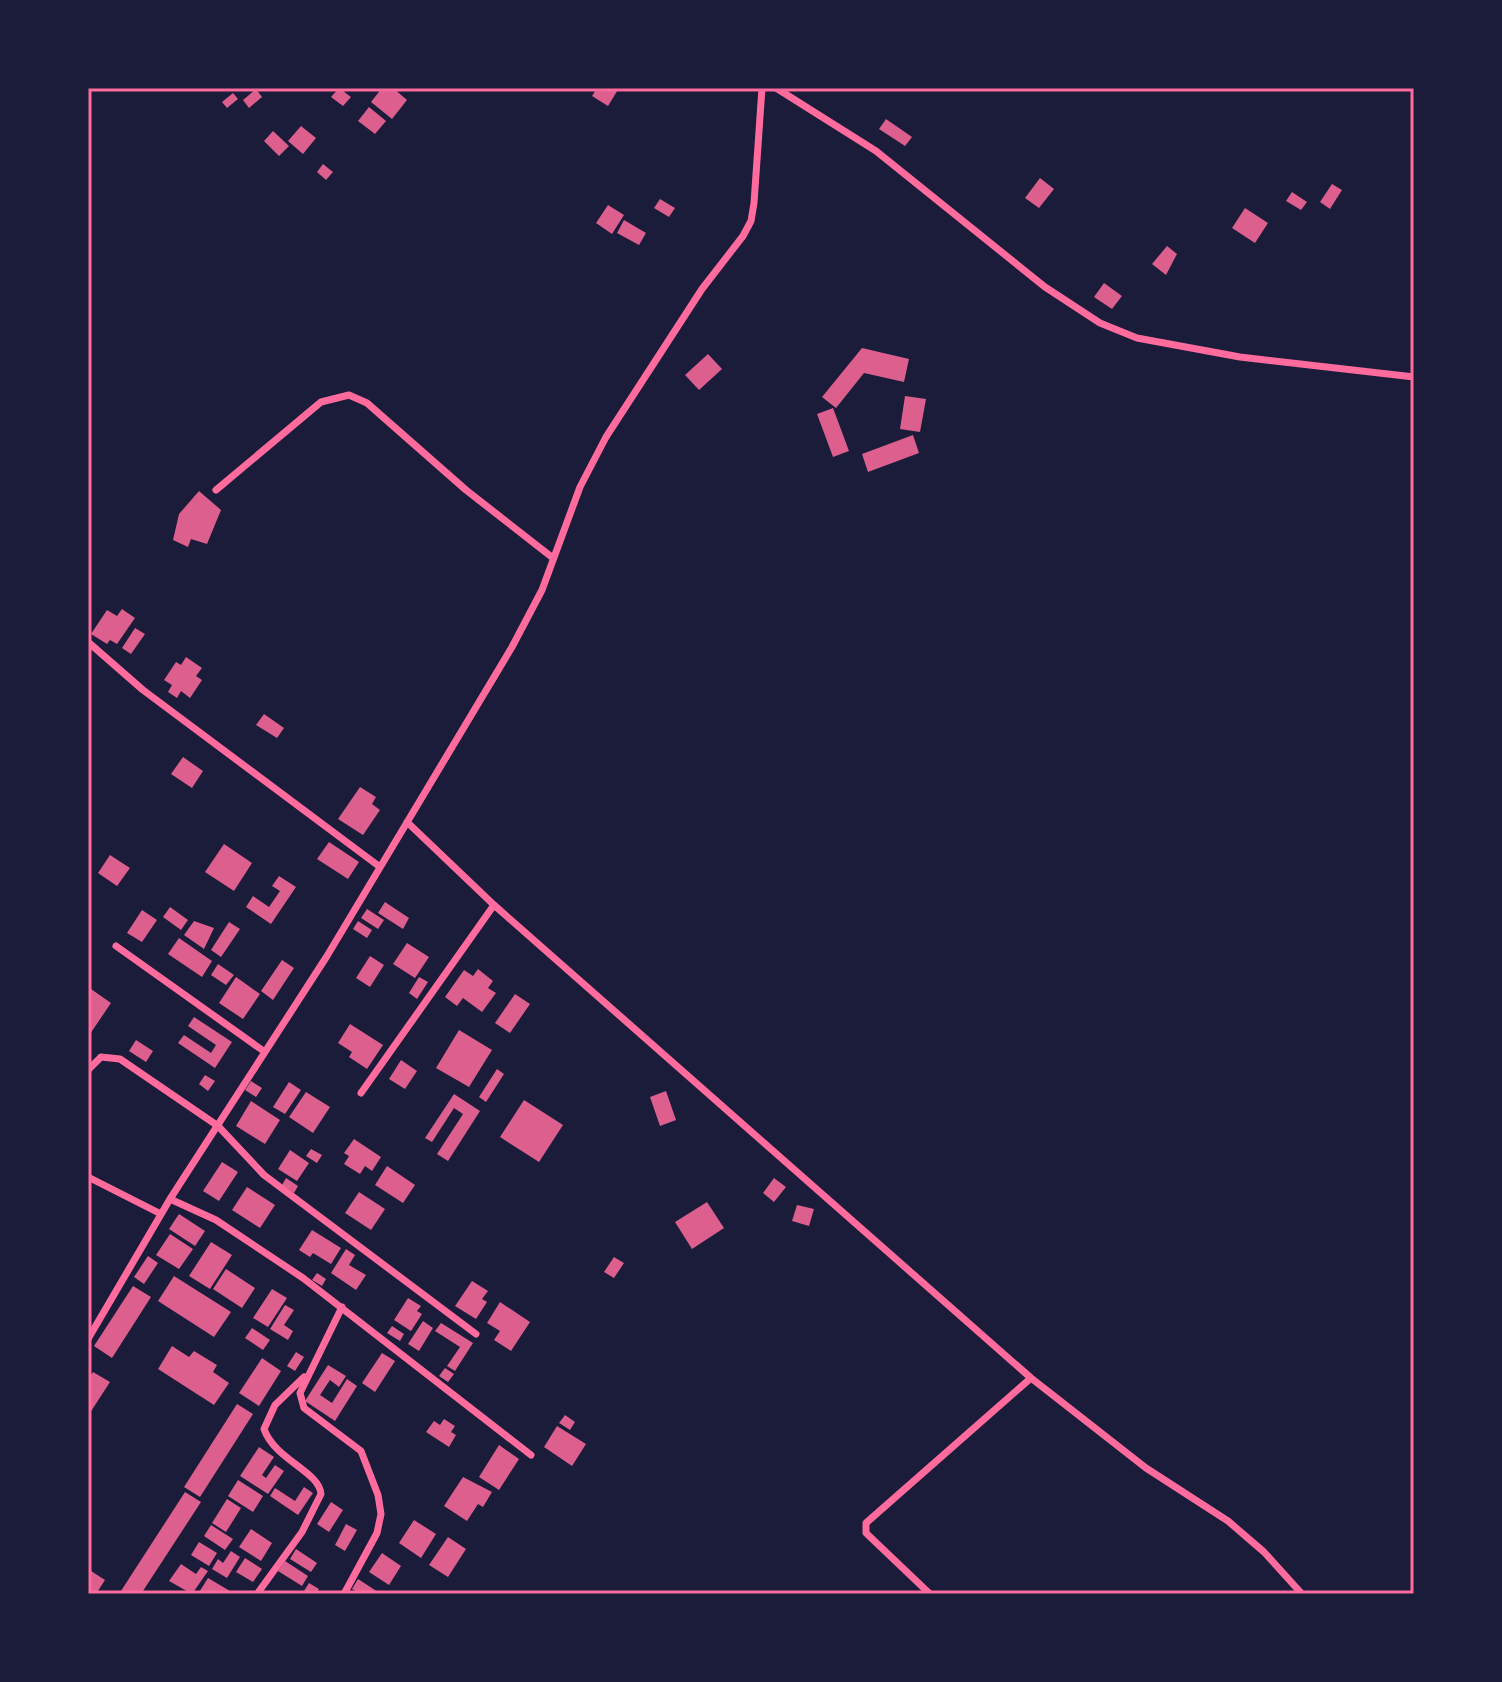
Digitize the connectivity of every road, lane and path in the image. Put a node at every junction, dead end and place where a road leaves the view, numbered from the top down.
1 (762, 88) edge
2 (776, 88) edge
3 (1414, 377) edge
4 (216, 490) dead end
5 (553, 558) junction
6 (88, 642) edge
7 (407, 822) junction
8 (380, 867) junction
9 (494, 905) junction
10 (116, 946) dead end
11 (265, 1052) junction
12 (88, 1070) edge
13 (361, 1093) dead end
14 (218, 1126) junction
15 (88, 1177) edge
16 (170, 1199) junction
17 (161, 1214) junction
18 (342, 1307) junction
19 (476, 1334) dead end
20 (88, 1339) edge
21 (306, 1374) junction
22 (1031, 1378) junction
23 (531, 1455) dead end
24 (257, 1594) edge
25 (344, 1594) edge
26 (930, 1594) edge
27 (1302, 1594) edge

1 - 5 street
2 - 3 street
4 - 5 street
5 - 7 street
6 - 8 street
7 - 8 street
7 - 9 street
8 - 11 street
9 - 13 street
9 - 22 street
10 - 11 street
11 - 14 street
12 - 14 street
14 - 16 street
14 - 19 street
15 - 17 street
16 - 17 street
16 - 18 street
17 - 20 street
18 - 21 street
18 - 23 street
21 - 24 street
21 - 25 street
22 - 26 street
22 - 27 street

